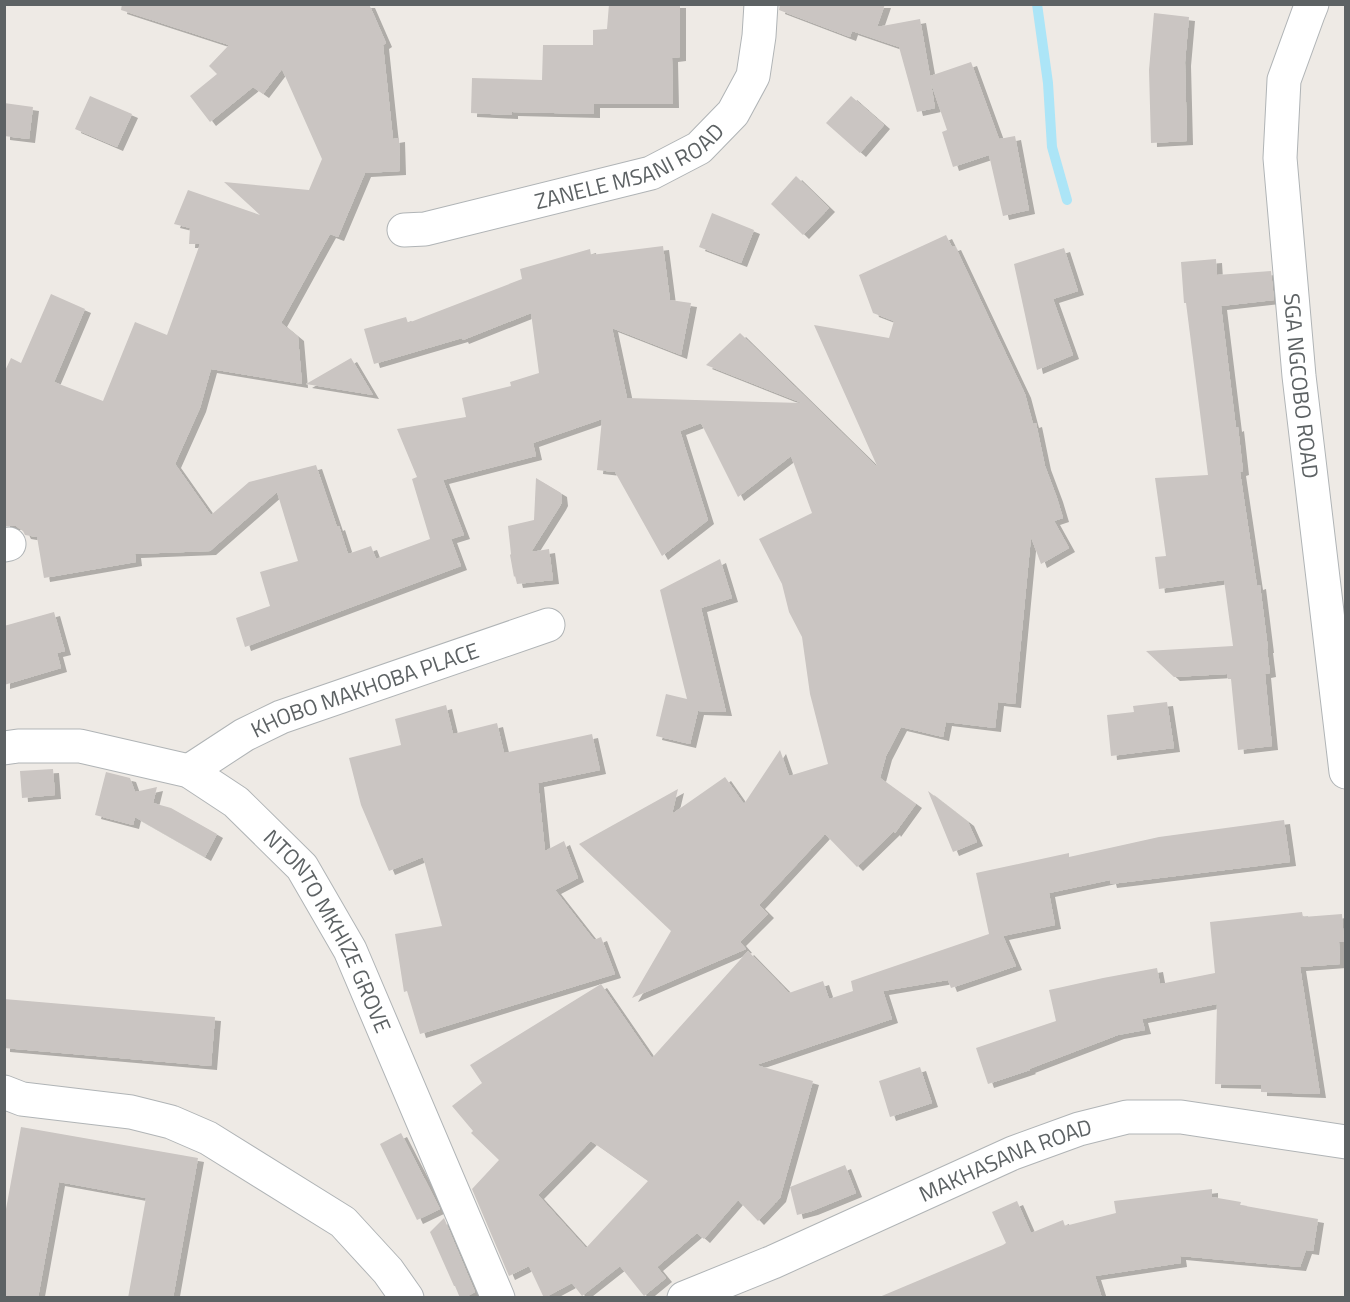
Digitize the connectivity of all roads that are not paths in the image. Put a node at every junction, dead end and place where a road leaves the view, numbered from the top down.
1 (760, 4) edge
2 (1312, 4) edge
3 (404, 230) dead end
4 (548, 625) dead end
5 (4, 748) edge
6 (189, 771) junction
7 (1346, 772) edge
8 (4, 1092) edge
9 (1346, 1143) edge
10 (406, 1298) edge
11 (498, 1298) edge
12 (684, 1298) edge

1 - 3 street, ZANELE MSANI ROAD
2 - 7 street, SGA NGCOBO ROAD
4 - 6 street, KHOBO MAKHOBA PLACE
5 - 6 street, NTONTO MKHIZE GROVE
6 - 11 street, NTONTO MKHIZE GROVE
8 - 10 street
9 - 12 street, MAKHASANA ROAD

